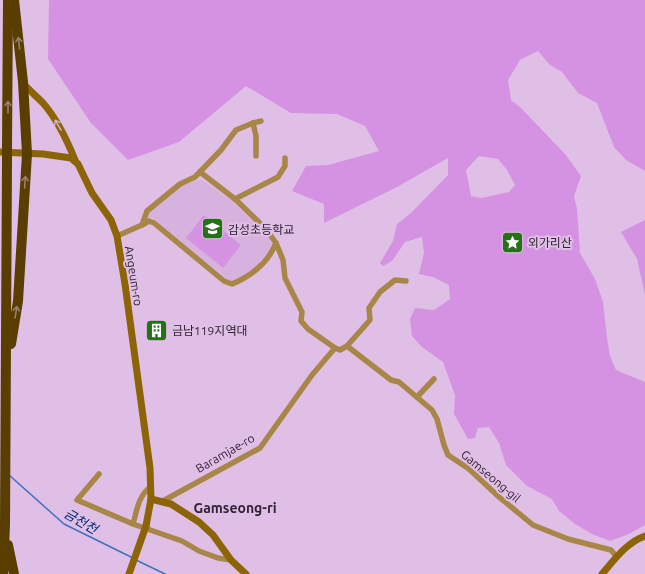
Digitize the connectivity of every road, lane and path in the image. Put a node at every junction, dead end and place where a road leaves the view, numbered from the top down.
1 (8, 0) edge
2 (14, 0) edge
3 (23, 82) junction
4 (261, 121) dead end
5 (253, 123) junction
6 (4, 149) edge
7 (27, 154) junction
8 (256, 156) dead end
9 (285, 158) dead end
10 (75, 160) junction
11 (200, 172) junction
12 (235, 199) junction
13 (142, 225) junction
14 (117, 236) junction
15 (276, 244) junction
16 (406, 281) dead end
17 (347, 346) junction
18 (335, 348) junction
19 (6, 378) junction
20 (434, 379) dead end
21 (417, 397) junction
22 (99, 474) dead end
23 (150, 487) junction
24 (151, 499) junction
25 (161, 502) junction
26 (5, 524) junction
27 (134, 524) junction
28 (645, 536) edge
29 (616, 556) junction
30 (231, 560) junction
31 (3, 574) edge
32 (14, 574) edge
33 (130, 574) edge
34 (246, 574) edge
35 (602, 574) edge

6 -> 1 highway
3 -> 2 highway
3 - 7 highway
10 -> 3 street, Angeum-ro
4 - 5 street
5 - 8 street
5 - 11 street
6 - 7 street
6 - 19 highway, bridge
7 - 10 street
19 -> 7 highway
9 - 12 street
10 - 14 street, Angeum-ro
11 - 12 street
11 - 13 street
12 - 15 street
13 - 14 street
13 - 15 street
14 - 23 street, Angeum-ro
15 - 18 street
16 - 17 street
17 - 18 street
17 - 21 street, Gamseong-gil
18 - 25 street, Baramjae-ro
19 - 26 highway
20 - 21 street
21 - 29 street, Gamseong-gil
22 - 27 street
23 - 24 street, Angeum-ro
23 - 27 street
24 - 25 street
24 - 33 street, Angeum-ro, bridge
25 - 30 street
26 - 31 highway
26 - 32 highway
27 - 30 street
28 - 29 street
29 - 35 street
30 - 34 street

